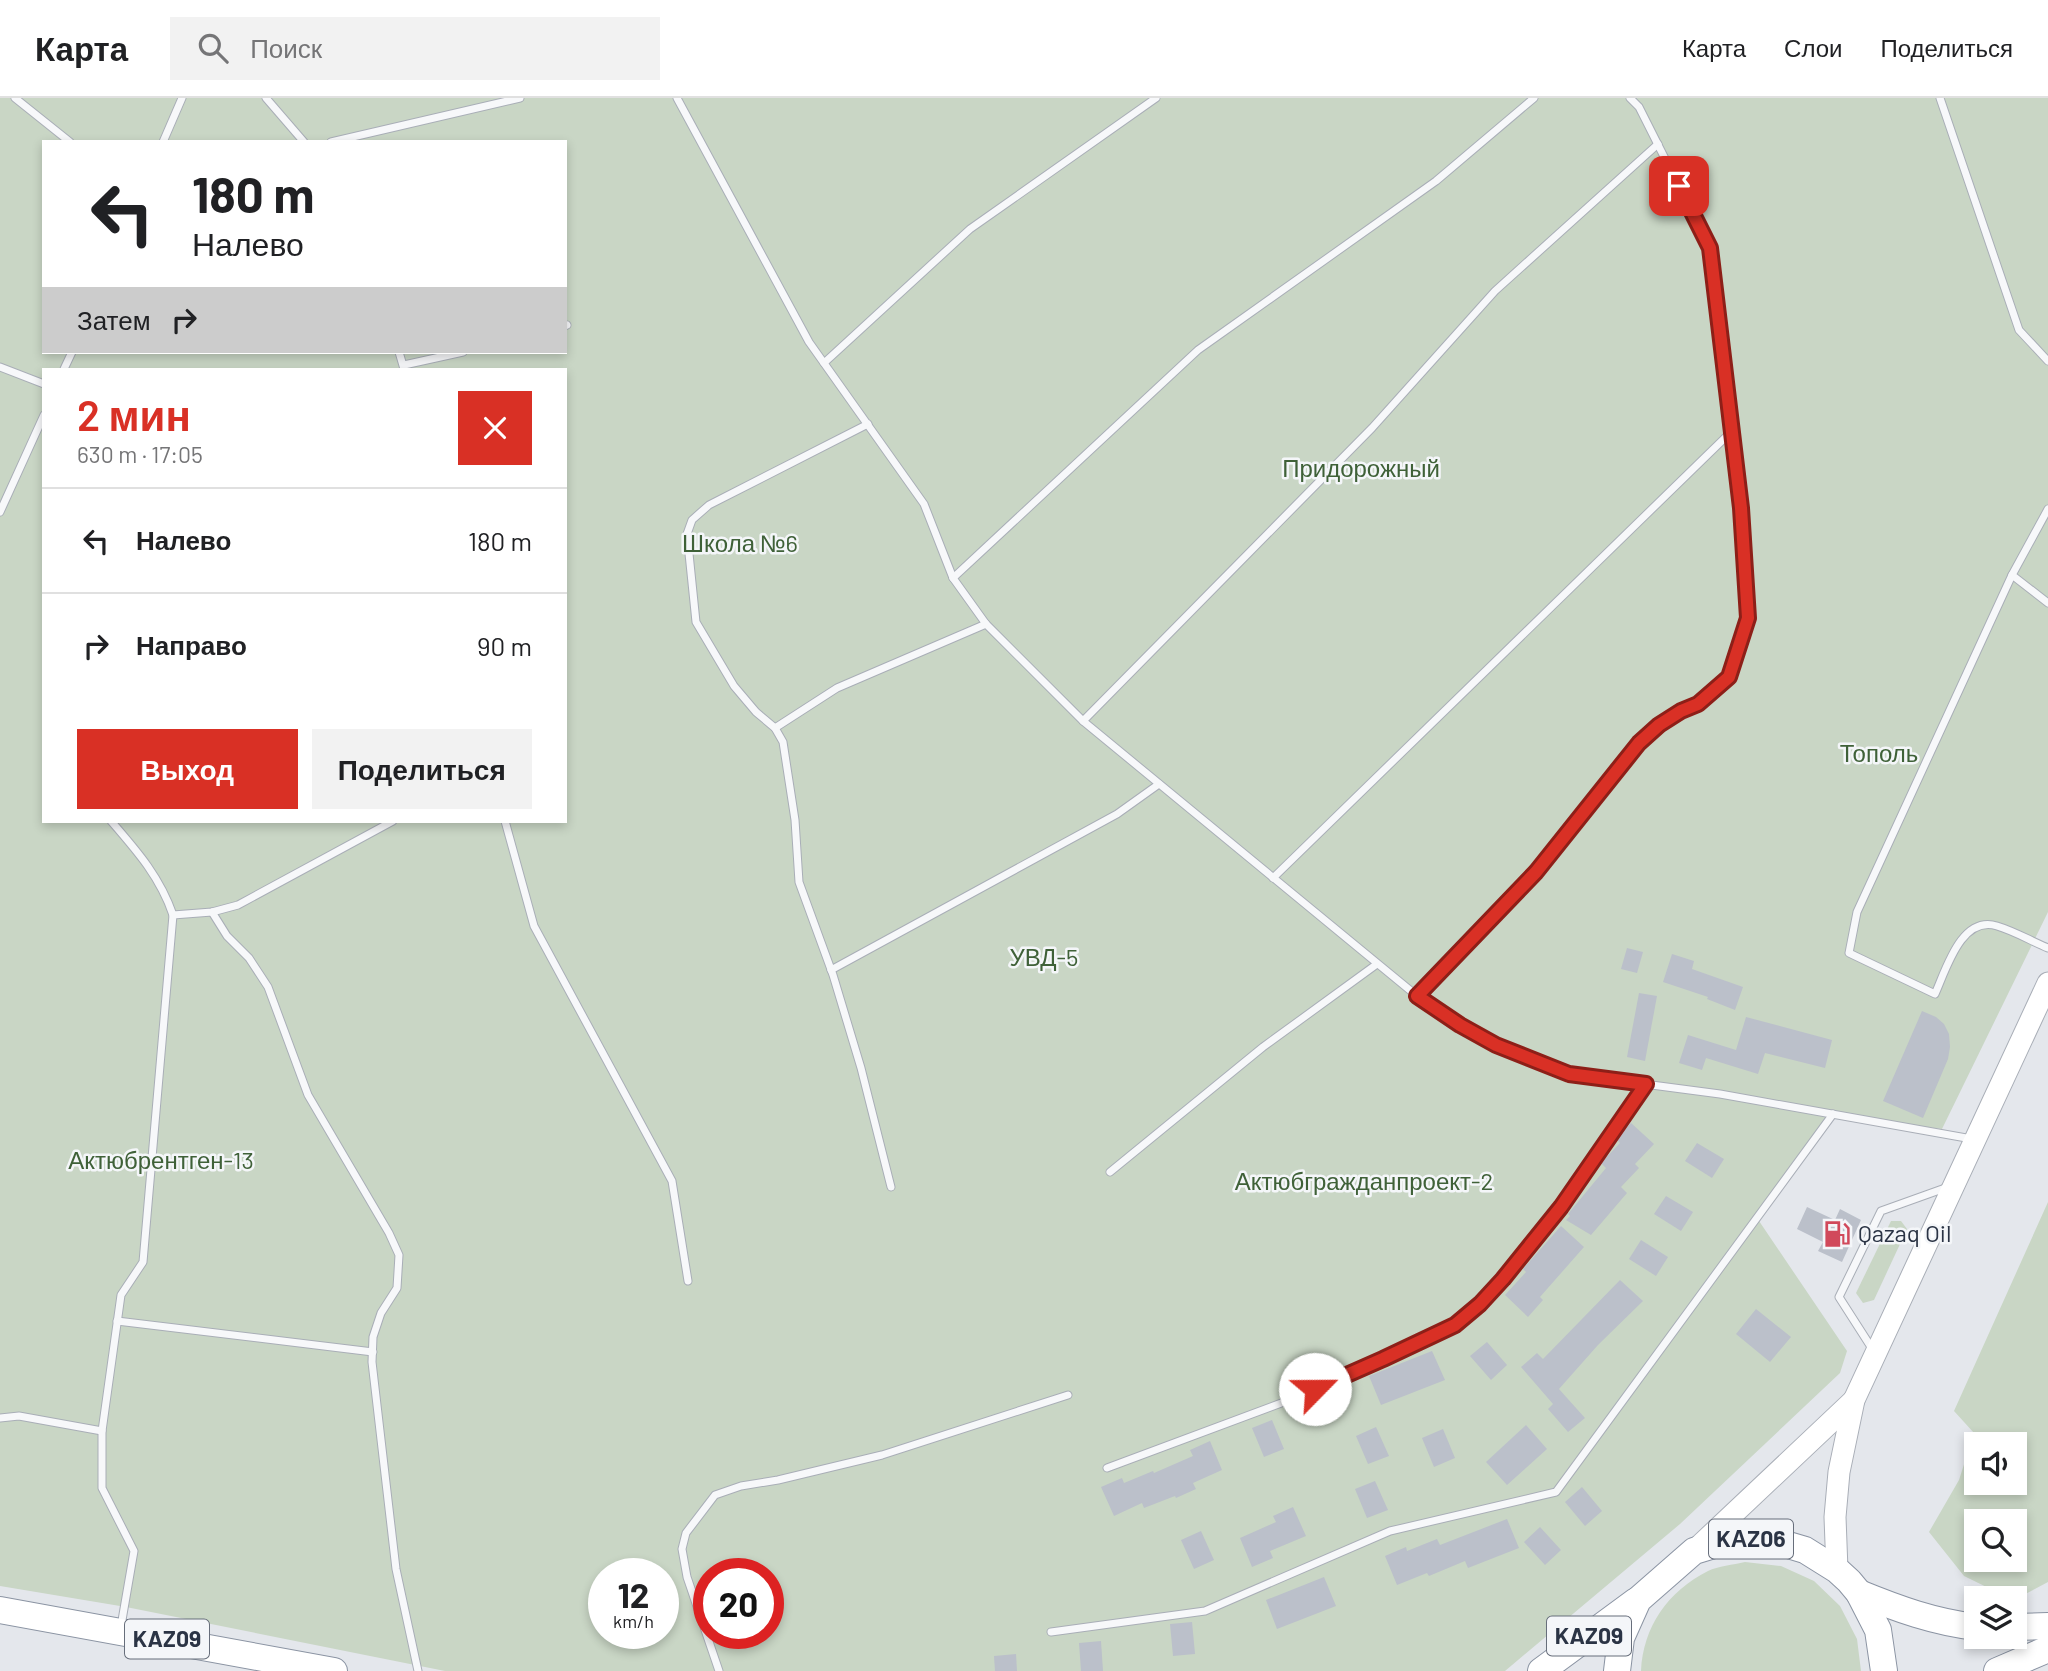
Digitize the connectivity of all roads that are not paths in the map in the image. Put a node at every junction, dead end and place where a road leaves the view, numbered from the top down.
1 (15, 98) edge
2 (182, 98) edge
3 (266, 98) edge
4 (520, 98) edge
5 (677, 98) edge
6 (1156, 98) edge
7 (1534, 98) edge
8 (1629, 98) edge
9 (1940, 98) edge
10 (68, 140) edge
11 (164, 140) edge
12 (302, 140) edge
13 (340, 140) edge
14 (1658, 144) junction
15 (455, 354) edge
16 (2048, 361) edge
17 (824, 363) junction
18 (0, 367) edge
19 (404, 367) edge
20 (42, 383) edge
21 (42, 419) edge
22 (868, 424) junction
23 (1732, 431) junction
24 (2048, 509) edge
25 (0, 512) edge
26 (2012, 575) junction
27 (953, 578) junction
28 (2048, 603) edge
29 (986, 624) junction
30 (1083, 721) junction
31 (775, 728) junction
32 (1159, 784) junction
33 (113, 823) edge
34 (389, 823) edge
35 (506, 823) edge
36 (1273, 878) junction
37 (212, 912) junction
38 (173, 915) junction
39 (2048, 948) edge
40 (1377, 964) junction
41 (831, 970) junction
42 (2048, 983) edge
43 (1417, 996) junction
44 (1646, 1084) junction
45 (1833, 1114) junction
46 (1976, 1140) junction
47 (1111, 1172) dead end
48 (1955, 1184) junction
49 (891, 1187) dead end
50 (688, 1281) dead end
51 (117, 1321) junction
52 (373, 1352) junction
53 (1876, 1354) junction
54 (1068, 1395) dead end
55 (1854, 1400) junction
56 (0, 1418) edge
57 (102, 1431) junction
58 (1107, 1468) dead end
59 (1694, 1551) junction
60 (1837, 1570) junction
61 (1859, 1593) junction
62 (1637, 1600) junction
63 (0, 1610) edge
64 (1964, 1626) edge
65 (2048, 1626) edge
66 (2027, 1627) edge
67 (120, 1631) junction
68 (1051, 1632) dead end
69 (2048, 1649) edge
70 (334, 1671) edge
71 (418, 1671) edge
72 (719, 1671) edge
73 (1541, 1671) edge
74 (1618, 1671) edge
75 (1884, 1671) edge
76 (1997, 1671) edge

1 - 10 lane
2 - 11 lane
3 - 12 lane
4 - 13 lane
5 - 17 lane
6 - 17 lane
7 - 27 lane
8 - 14 lane
9 - 16 lane
14 - 23 lane
14 - 30 lane
15 - 19 lane
17 - 22 lane
18 - 20 lane
21 - 25 lane
22 - 27 lane
22 - 31 lane
23 - 36 lane
23 - 43 lane
24 - 26 lane
26 - 28 lane
26 - 39 lane
27 - 29 lane
29 - 30 lane
29 - 31 lane
30 - 32 lane
31 - 41 lane
32 - 36 lane
32 - 41 lane
33 - 38 lane
34 - 37 lane
35 - 50 lane
36 - 40 lane
37 - 38 lane
37 - 52 lane
38 - 51 lane
40 - 43 lane
40 - 47 lane
41 - 49 lane
42 - 46 main road
43 - 44 lane
44 - 45 lane
44 - 58 lane
45 - 46 lane
45 - 68 lane
46 - 48 main road
48 - 53 main road
48 - 53 lane
51 - 52 lane
51 - 57 lane
52 - 71 lane
53 - 55 main road
54 - 72 lane
55 - 59 main road
55 - 60 main road
56 - 57 lane
57 - 67 lane
59 - 60 highway, KАZ06
59 - 62 highway, KАZ06
60 - 61 highway, KАZ06
61 - 64 highway, KАZ06
61 - 75 highway, KАZ06
62 - 73 highway, KAZ09
62 - 74 highway, KАZ06
63 - 67 highway, KAZ09
65 - 66 highway
67 - 70 highway, KAZ09
69 - 76 highway

